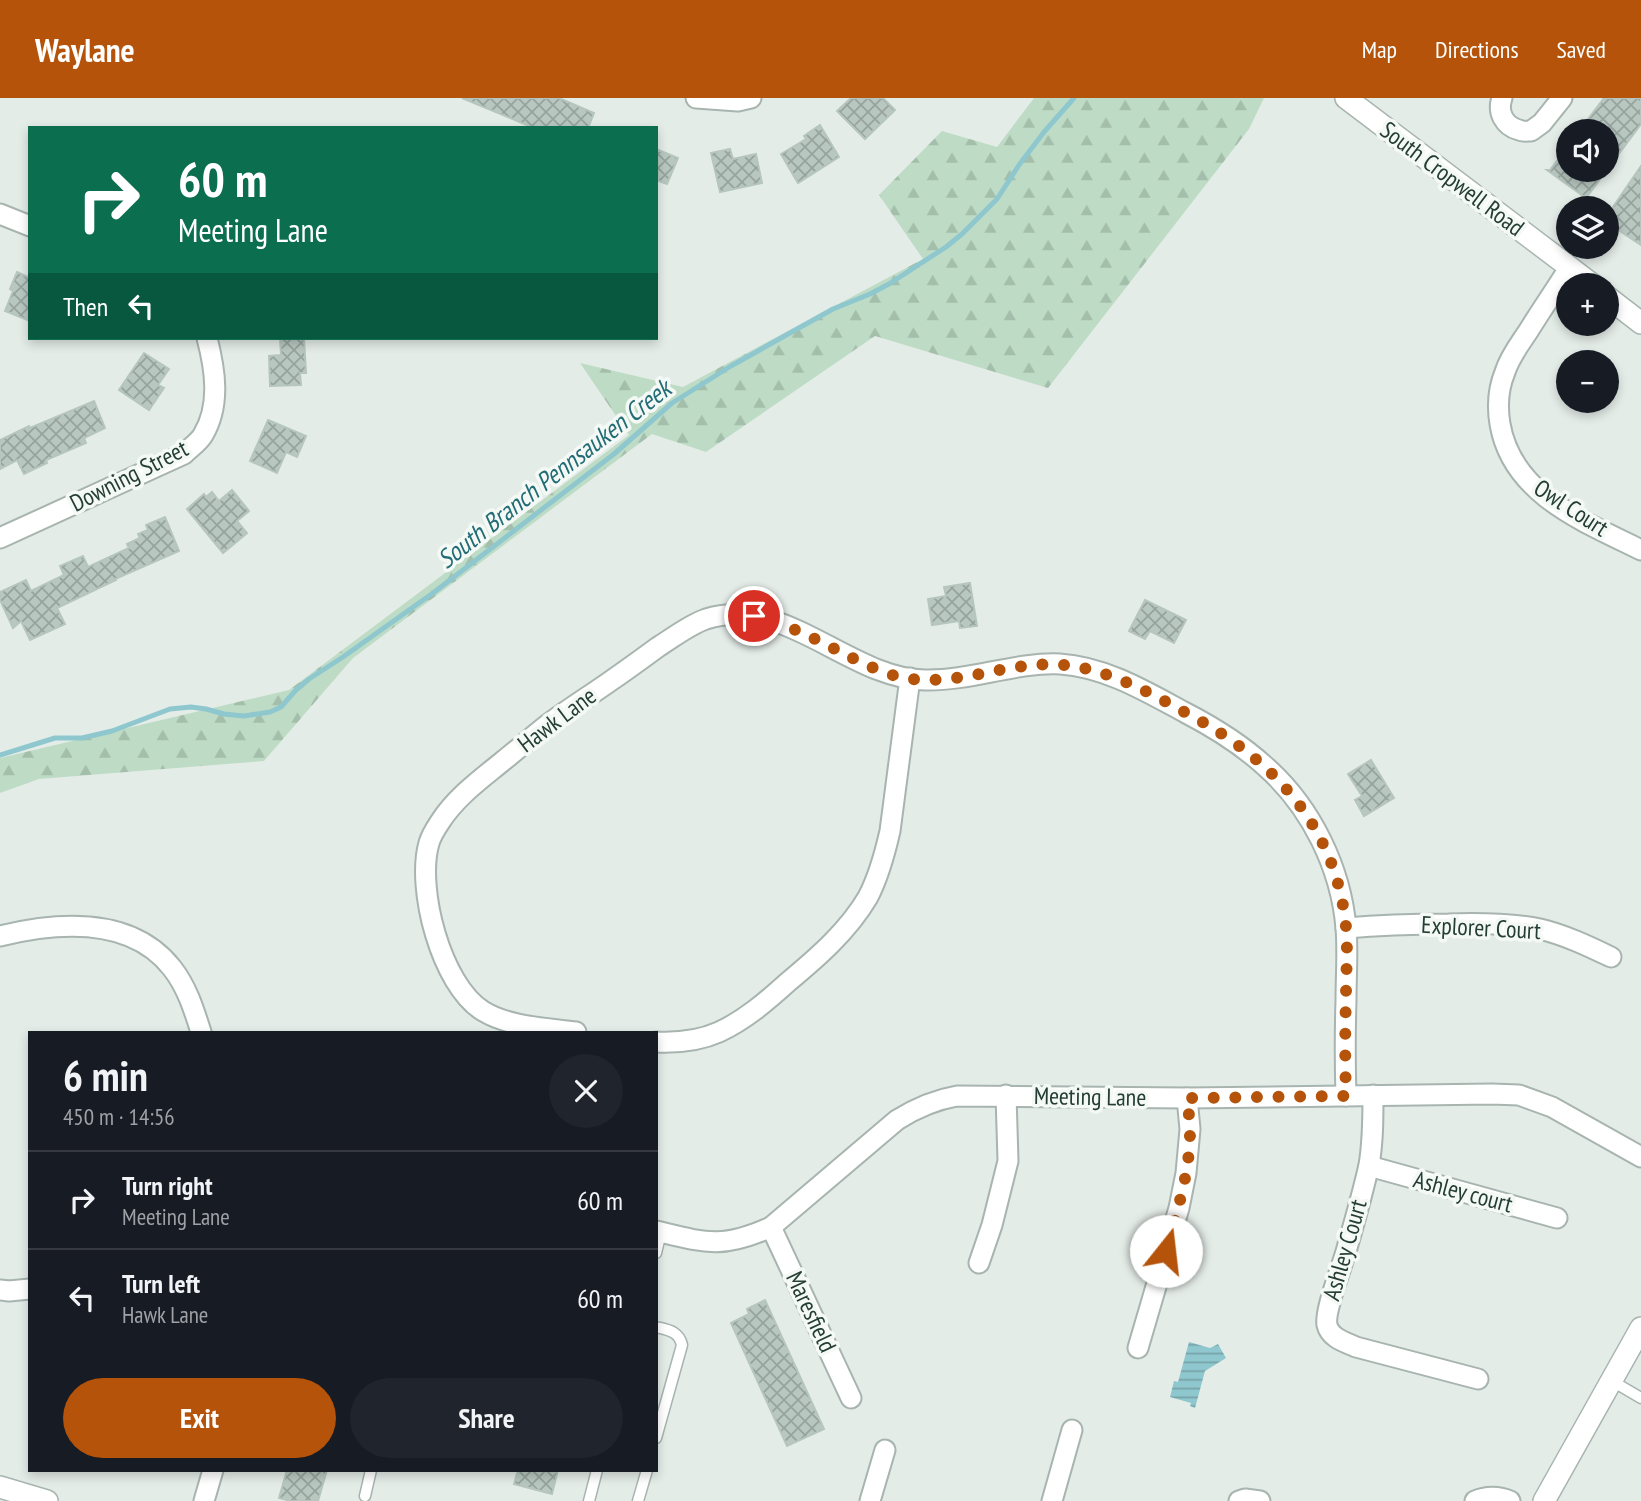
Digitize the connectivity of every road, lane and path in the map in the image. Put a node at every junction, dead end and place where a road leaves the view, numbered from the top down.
1 (696, 98) edge
2 (751, 98) edge
3 (1346, 98) edge
4 (1502, 98) edge
5 (1562, 98) edge
6 (0, 214) edge
7 (28, 225) edge
8 (1570, 268) junction
9 (1577, 273) edge
10 (1619, 306) edge
11 (1641, 323) edge
12 (207, 340) edge
13 (0, 538) edge
14 (1641, 550) edge
15 (910, 678) junction
16 (1346, 928) junction
17 (0, 936) edge
18 (1611, 957) dead end
19 (514, 1028) edge
20 (201, 1031) edge
21 (560, 1031) edge
22 (658, 1042) edge
23 (1006, 1095) junction
24 (1373, 1095) junction
25 (1346, 1096) junction
26 (1187, 1098) junction
27 (1641, 1157) edge
28 (1369, 1166) junction
29 (1557, 1218) dead end
30 (771, 1227) junction
31 (659, 1231) edge
32 (979, 1263) dead end
33 (28, 1289) edge
34 (0, 1290) edge
35 (658, 1328) edge
36 (1641, 1328) edge
37 (1138, 1348) dead end
38 (1478, 1379) dead end
39 (1612, 1381) junction
40 (851, 1398) dead end
41 (1641, 1398) edge
42 (1072, 1430) dead end
43 (658, 1431) edge
44 (884, 1450) dead end
45 (212, 1472) edge
46 (371, 1472) edge
47 (596, 1472) edge
48 (646, 1472) edge
49 (0, 1487) edge
50 (365, 1496) dead end
51 (47, 1501) edge
52 (204, 1501) edge
53 (589, 1501) edge
54 (638, 1501) edge
55 (870, 1501) edge
56 (1052, 1501) edge
57 (1239, 1501) edge
58 (1260, 1501) edge
59 (1475, 1501) edge
60 (1510, 1501) edge
61 (1544, 1501) edge

1 - 2 street
3 - 8 street, South Cropwell Road
4 - 5 street
6 - 7 street
8 - 9 street, South Cropwell Road
8 - 14 street, Owl Court
10 - 11 street
12 - 13 street, Downing Street
15 - 16 street, Hawk Lane
15 - 19 street, Hawk Lane
15 - 22 street
16 - 18 street, Explorer Court
16 - 25 street, Hawk Lane
17 - 20 street
19 - 21 street, Hawk Lane
23 - 26 street, Meeting Lane
23 - 30 street, Meeting Lane
23 - 32 street
24 - 25 street, Meeting Lane
24 - 27 street, Meeting Lane
24 - 28 street, Ashley Court
25 - 26 street, Meeting Lane
26 - 37 street
28 - 29 street, Ashley court
28 - 38 street, Ashley Court
30 - 31 street, Meeting Lane
30 - 40 street, Maresfield
33 - 34 street
35 - 43 lane
36 - 39 street
39 - 41 lane
39 - 61 street
42 - 56 street
44 - 55 street
45 - 52 street
46 - 50 lane
47 - 53 lane
48 - 54 lane
49 - 51 street
57 - 58 street
59 - 60 street

